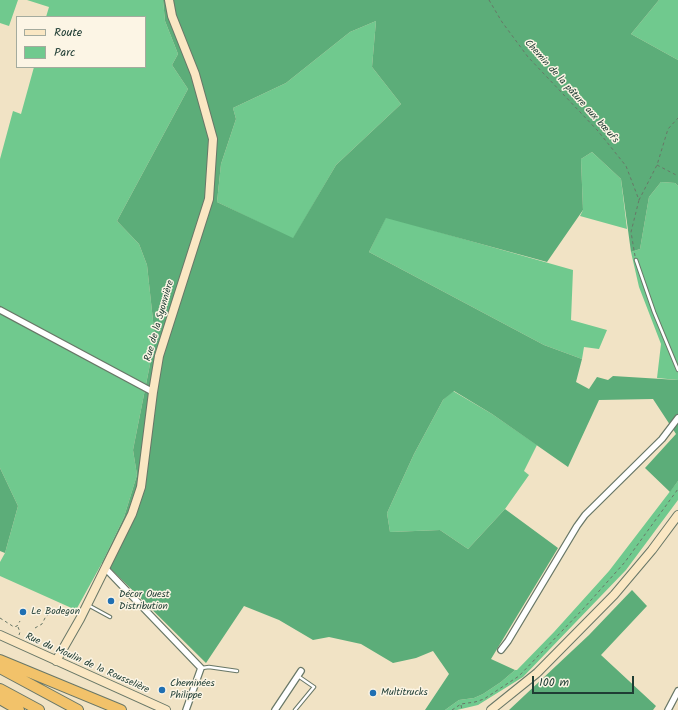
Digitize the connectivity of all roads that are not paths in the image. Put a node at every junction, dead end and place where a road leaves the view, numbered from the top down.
1 (169, 0) edge
2 (636, 260) road end
3 (0, 310) edge
4 (678, 370) edge
5 (152, 392) junction
6 (678, 418) edge
7 (678, 515) edge
8 (106, 569) junction
9 (88, 605) junction
10 (110, 616) dead end
11 (0, 635) edge
12 (501, 650) dead end
13 (0, 660) edge
14 (56, 661) junction
15 (0, 668) edge
16 (201, 668) junction
17 (237, 671) dead end
18 (300, 673) joint
19 (0, 689) edge
20 (678, 692) edge
21 (0, 699) edge
22 (19, 710) edge
23 (39, 710) edge
24 (78, 710) edge
25 (121, 710) edge
26 (166, 710) edge
27 (186, 710) edge
28 (275, 710) edge
29 (295, 710) edge
30 (491, 710) edge
31 (668, 710) edge

1 - 5 street, Rue de la Syonnière
2 - 4 lane
3 - 5 street
5 - 8 street, Rue de la Syonnière
6 - 12 street
7 - 30 street
8 - 9 street, Rue de la Syonnière
8 - 16 street
9 - 10 lane
9 - 14 street, Rue de la Syonnière
11 - 14 street, Rue du Moulin de la Rousselière
13 - 25 highway
14 - 26 street, Rue du Moulin de la Rousselière
15 - 24 highway
16 - 17 lane
16 - 27 street
18 - 28 street
18 - 29 lane
19 - 23 highway
20 - 31 street
21 - 22 highway

